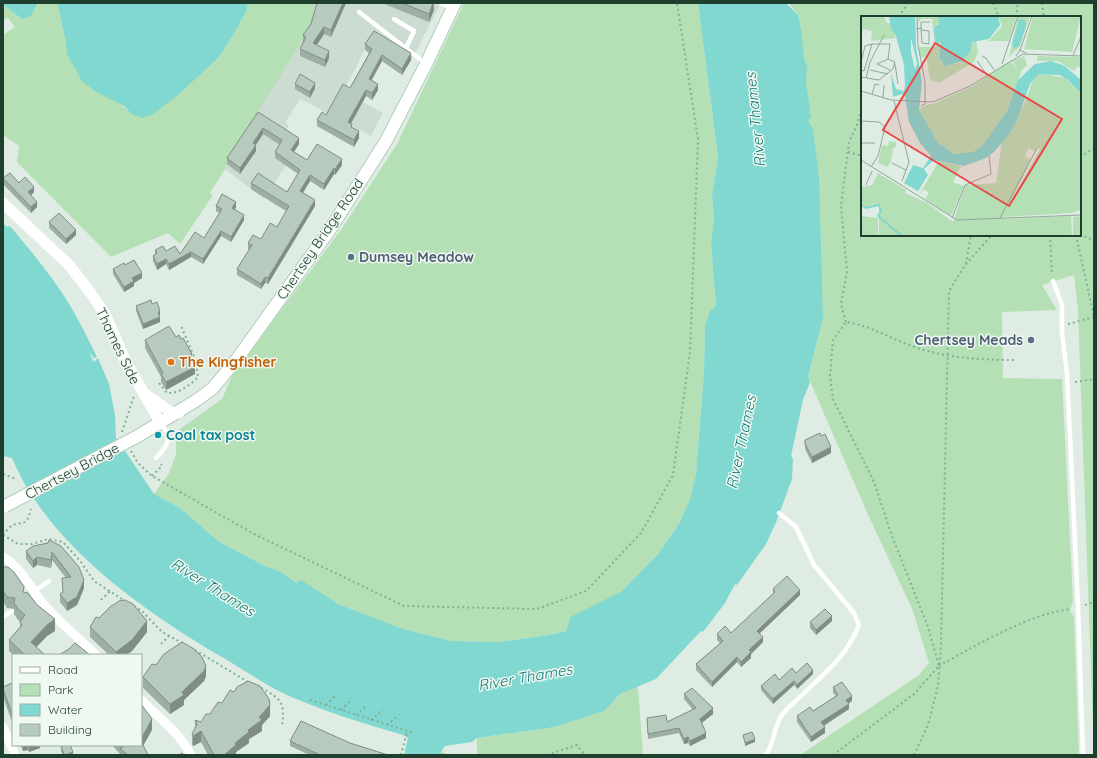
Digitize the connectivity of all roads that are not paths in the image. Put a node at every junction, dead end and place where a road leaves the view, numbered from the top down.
1 (440, 3) edge
2 (453, 6) edge
3 (359, 12) dead end
4 (394, 19) dead end
5 (406, 48) junction
6 (426, 64) junction
7 (3, 203) edge
8 (1053, 281) road end
9 (138, 394) junction
10 (179, 413) junction
11 (161, 424) junction
12 (138, 436) joint
13 (156, 458) road end
14 (4, 507) edge
15 (779, 513) dead end
16 (3, 557) edge
17 (49, 581) dead end
18 (34, 594) junction
19 (12, 611) dead end
20 (3, 617) edge
21 (95, 654) edge
22 (142, 701) edge
23 (3, 726) edge
24 (15, 755) edge
25 (190, 755) edge
26 (766, 755) edge
27 (1083, 755) edge

1 - 2 lane
2 - 6 main road, Chertsey Bridge Road
3 - 5 lane
4 - 5 lane
5 - 6 lane
6 - 10 main road, Chertsey Bridge Road
7 - 9 street, Thames Side
8 - 27 lane
9 - 10 street
9 - 11 street, Thames Side
10 - 11 main road, Chertsey Bridge Road
11 - 12 main road, Chertsey Bridge Road
11 - 13 lane
12 - 14 main road, Chertsey Bridge, bridge
15 - 26 lane
16 - 18 street
17 - 18 lane
18 - 21 street
19 - 20 lane
22 - 25 street
23 - 24 street

